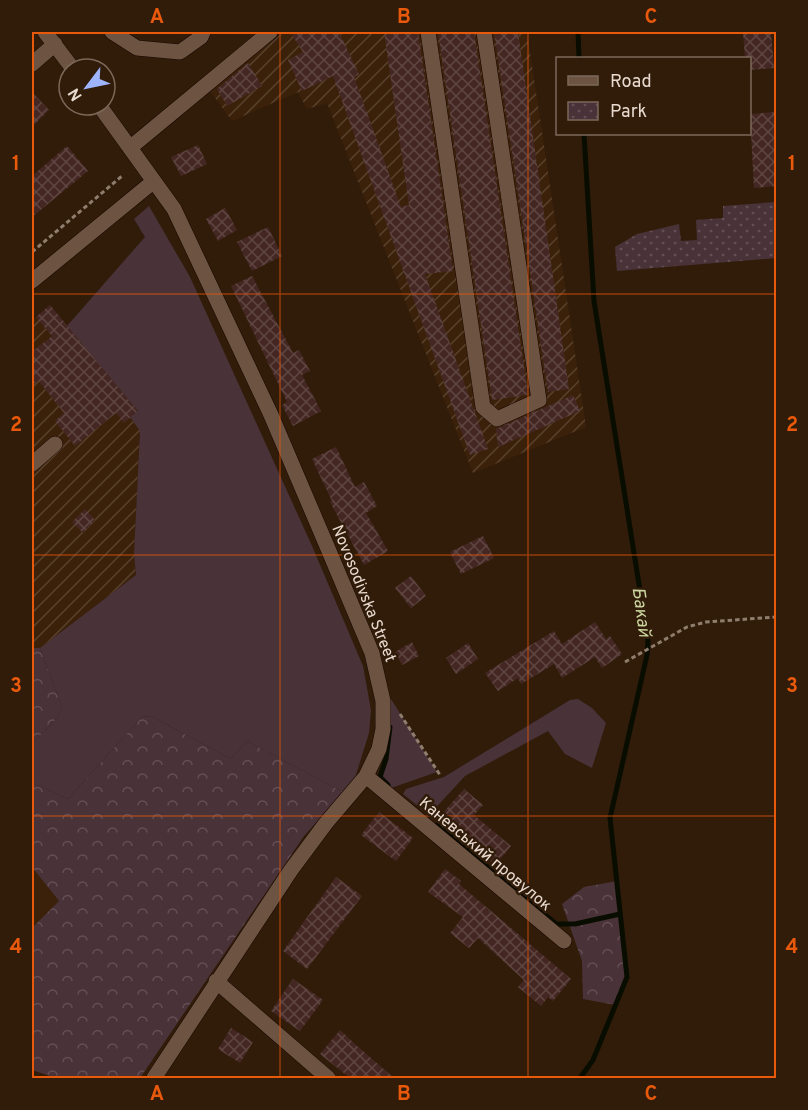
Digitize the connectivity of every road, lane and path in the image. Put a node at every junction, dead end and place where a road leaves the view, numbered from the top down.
1 (112, 32) edge
2 (203, 32) edge
3 (270, 32) edge
4 (428, 32) edge
5 (484, 32) edge
6 (50, 38) edge
7 (64, 57) edge
8 (32, 64) edge
9 (108, 117) edge
10 (131, 147) junction
11 (123, 176) dead end
12 (154, 180) junction
13 (32, 252) edge
14 (32, 281) edge
15 (55, 444) dead end
16 (32, 464) edge
17 (777, 617) edge
18 (625, 662) dead end
19 (396, 707) dead end
20 (440, 775) dead end
21 (366, 776) junction
22 (564, 941) dead end
23 (216, 981) junction
24 (154, 1078) edge
25 (328, 1078) edge

1 - 2 street
3 - 10 street
4 - 5 street
6 - 7 street
6 - 8 street
9 - 10 street, Novosodivska Street
10 - 12 street, Novosodivska Street
11 - 13 path
12 - 14 street
12 - 21 street, Novosodivska Street
15 - 16 street
17 - 18 path
19 - 20 path
21 - 22 street, Каневський провулок
21 - 23 street, Novosodivska Street
23 - 24 street, Novosodivska Street
23 - 25 street

